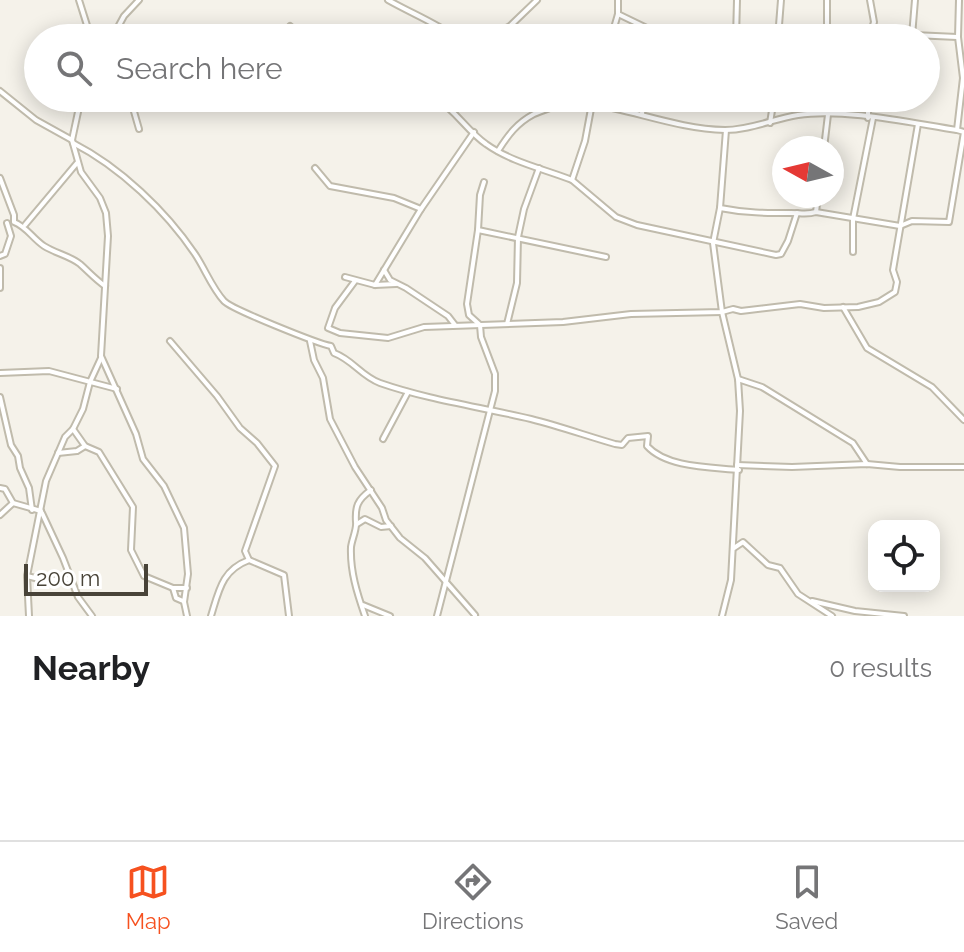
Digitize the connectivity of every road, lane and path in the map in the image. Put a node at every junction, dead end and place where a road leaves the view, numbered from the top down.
1 (79, 0) edge
2 (139, 0) edge
3 (388, 0) edge
4 (537, 0) edge
5 (618, 0) edge
6 (737, 0) edge
7 (781, 0) edge
8 (827, 0) edge
9 (870, 0) edge
10 (915, 0) edge
11 (959, 0) edge
12 (618, 14) junction
13 (87, 24) edge
14 (120, 24) edge
15 (439, 24) edge
16 (512, 24) edge
17 (615, 24) edge
18 (639, 24) edge
19 (736, 24) edge
20 (779, 24) edge
21 (825, 24) edge
22 (872, 24) edge
23 (913, 24) edge
24 (940, 37) edge
25 (958, 37) junction
26 (0, 91) edge
27 (24, 110) edge
28 (26, 112) edge
29 (78, 112) edge
30 (134, 112) edge
31 (454, 112) edge
32 (541, 112) edge
33 (590, 112) edge
34 (634, 112) edge
35 (771, 112) edge
36 (869, 112) edge
37 (642, 114) joint
38 (829, 114) junction
39 (870, 118) junction
40 (769, 124) junction
41 (918, 124) junction
42 (139, 129) dead end
43 (726, 130) junction
44 (957, 130) junction
45 (474, 132) junction
46 (826, 136) edge
47 (72, 142) junction
48 (498, 151) junction
49 (77, 163) junction
50 (315, 168) dead end
51 (539, 168) junction
52 (0, 178) edge
53 (572, 180) junction
54 (484, 182) dead end
55 (720, 208) junction
56 (816, 208) edge
57 (421, 209) junction
58 (816, 212) junction
59 (797, 213) junction
60 (0, 217) edge
61 (853, 219) junction
62 (10, 223) junction
63 (24, 226) junction
64 (900, 226) junction
65 (478, 230) junction
66 (518, 237) junction
67 (713, 243) junction
68 (853, 252) dead end
69 (0, 256) edge
70 (606, 257) dead end
71 (0, 268) edge
72 (384, 270) junction
73 (345, 277) dead end
74 (355, 281) junction
75 (399, 284) junction
76 (375, 285) junction
77 (105, 286) junction
78 (0, 288) edge
79 (843, 307) junction
80 (722, 312) junction
81 (507, 324) junction
82 (480, 325) junction
83 (457, 327) junction
84 (170, 341) dead end
85 (310, 341) junction
86 (101, 356) junction
87 (0, 373) edge
88 (738, 379) junction
89 (90, 382) junction
90 (117, 389) junction
91 (408, 392) junction
92 (0, 397) edge
93 (490, 412) junction
94 (964, 420) edge
95 (73, 429) junction
96 (383, 439) dead end
97 (85, 446) junction
98 (58, 453) junction
99 (867, 464) junction
100 (964, 467) edge
101 (738, 468) junction
102 (0, 488) edge
103 (371, 490) junction
104 (13, 503) junction
105 (32, 510) junction
106 (41, 511) junction
107 (0, 515) edge
108 (357, 524) junction
109 (393, 526) junction
110 (733, 548) junction
111 (249, 560) junction
112 (27, 576) junction
113 (71, 579) junction
114 (446, 583) junction
115 (173, 588) junction
116 (187, 588) junction
117 (807, 600) junction
118 (184, 602) junction
119 (361, 604) junction
120 (475, 615) edge
121 (29, 616) edge
122 (92, 616) edge
123 (187, 616) edge
124 (211, 616) edge
125 (289, 616) edge
126 (365, 616) edge
127 (390, 616) edge
128 (437, 616) edge
129 (722, 616) edge
130 (832, 616) edge
131 (904, 616) edge

1 - 13 street
2 - 14 street
3 - 15 street
4 - 16 street
5 - 12 street
6 - 19 street
7 - 20 street
8 - 21 street
9 - 22 street
10 - 23 street
11 - 25 street
12 - 17 street
12 - 18 street
24 - 25 street
25 - 44 street
26 - 27 street
28 - 47 street
29 - 47 street
30 - 42 street
31 - 45 street
32 - 48 street
33 - 53 street
34 - 37 street
35 - 40 street
36 - 39 street
37 - 43 street
38 - 39 street
38 - 40 street
38 - 46 street
39 - 41 street
39 - 61 street
40 - 43 street
41 - 44 street
41 - 64 street
43 - 55 street
44 - 64 street
45 - 48 street
45 - 57 street
47 - 49 street
47 - 85 street
48 - 51 street
49 - 63 street
49 - 77 street
50 - 57 street
51 - 53 street
51 - 66 street
52 - 62 street
53 - 67 street
54 - 65 street
55 - 59 street
55 - 67 street
56 - 58 street
57 - 72 street
58 - 59 street
58 - 61 street
59 - 67 street
60 - 62 street
61 - 64 street
61 - 68 street
62 - 63 street
62 - 69 street
63 - 77 street
64 - 79 street
65 - 66 street
65 - 82 street
66 - 70 street
66 - 81 street
67 - 80 street
71 - 78 street
72 - 75 street
72 - 76 street
73 - 74 street
74 - 76 street
74 - 83 street
75 - 76 street
75 - 83 street
77 - 86 street
79 - 80 street
79 - 94 street
80 - 81 street
80 - 88 street
81 - 82 street
82 - 83 street
82 - 93 street
84 - 111 street
85 - 91 street
85 - 103 street
86 - 89 street
86 - 90 street
87 - 89 street
88 - 99 street
88 - 101 street
89 - 90 street
89 - 95 street
90 - 116 street
91 - 93 street
91 - 96 street
92 - 105 street
93 - 101 street
93 - 114 street
95 - 97 street
95 - 98 street
97 - 98 street
97 - 115 street
98 - 106 street
99 - 100 street
99 - 101 street
101 - 110 street
102 - 104 street
103 - 108 street
103 - 109 street
104 - 105 street
104 - 107 street
105 - 106 street
106 - 112 street
106 - 113 street
108 - 109 street
108 - 119 street
109 - 114 street
110 - 117 street
110 - 129 street
111 - 124 street
111 - 125 street
112 - 113 street
112 - 121 street
113 - 122 street
114 - 120 street
114 - 128 street
115 - 116 street
115 - 118 street
116 - 118 street
117 - 130 street
117 - 131 street
118 - 123 street
119 - 126 street
119 - 127 street

